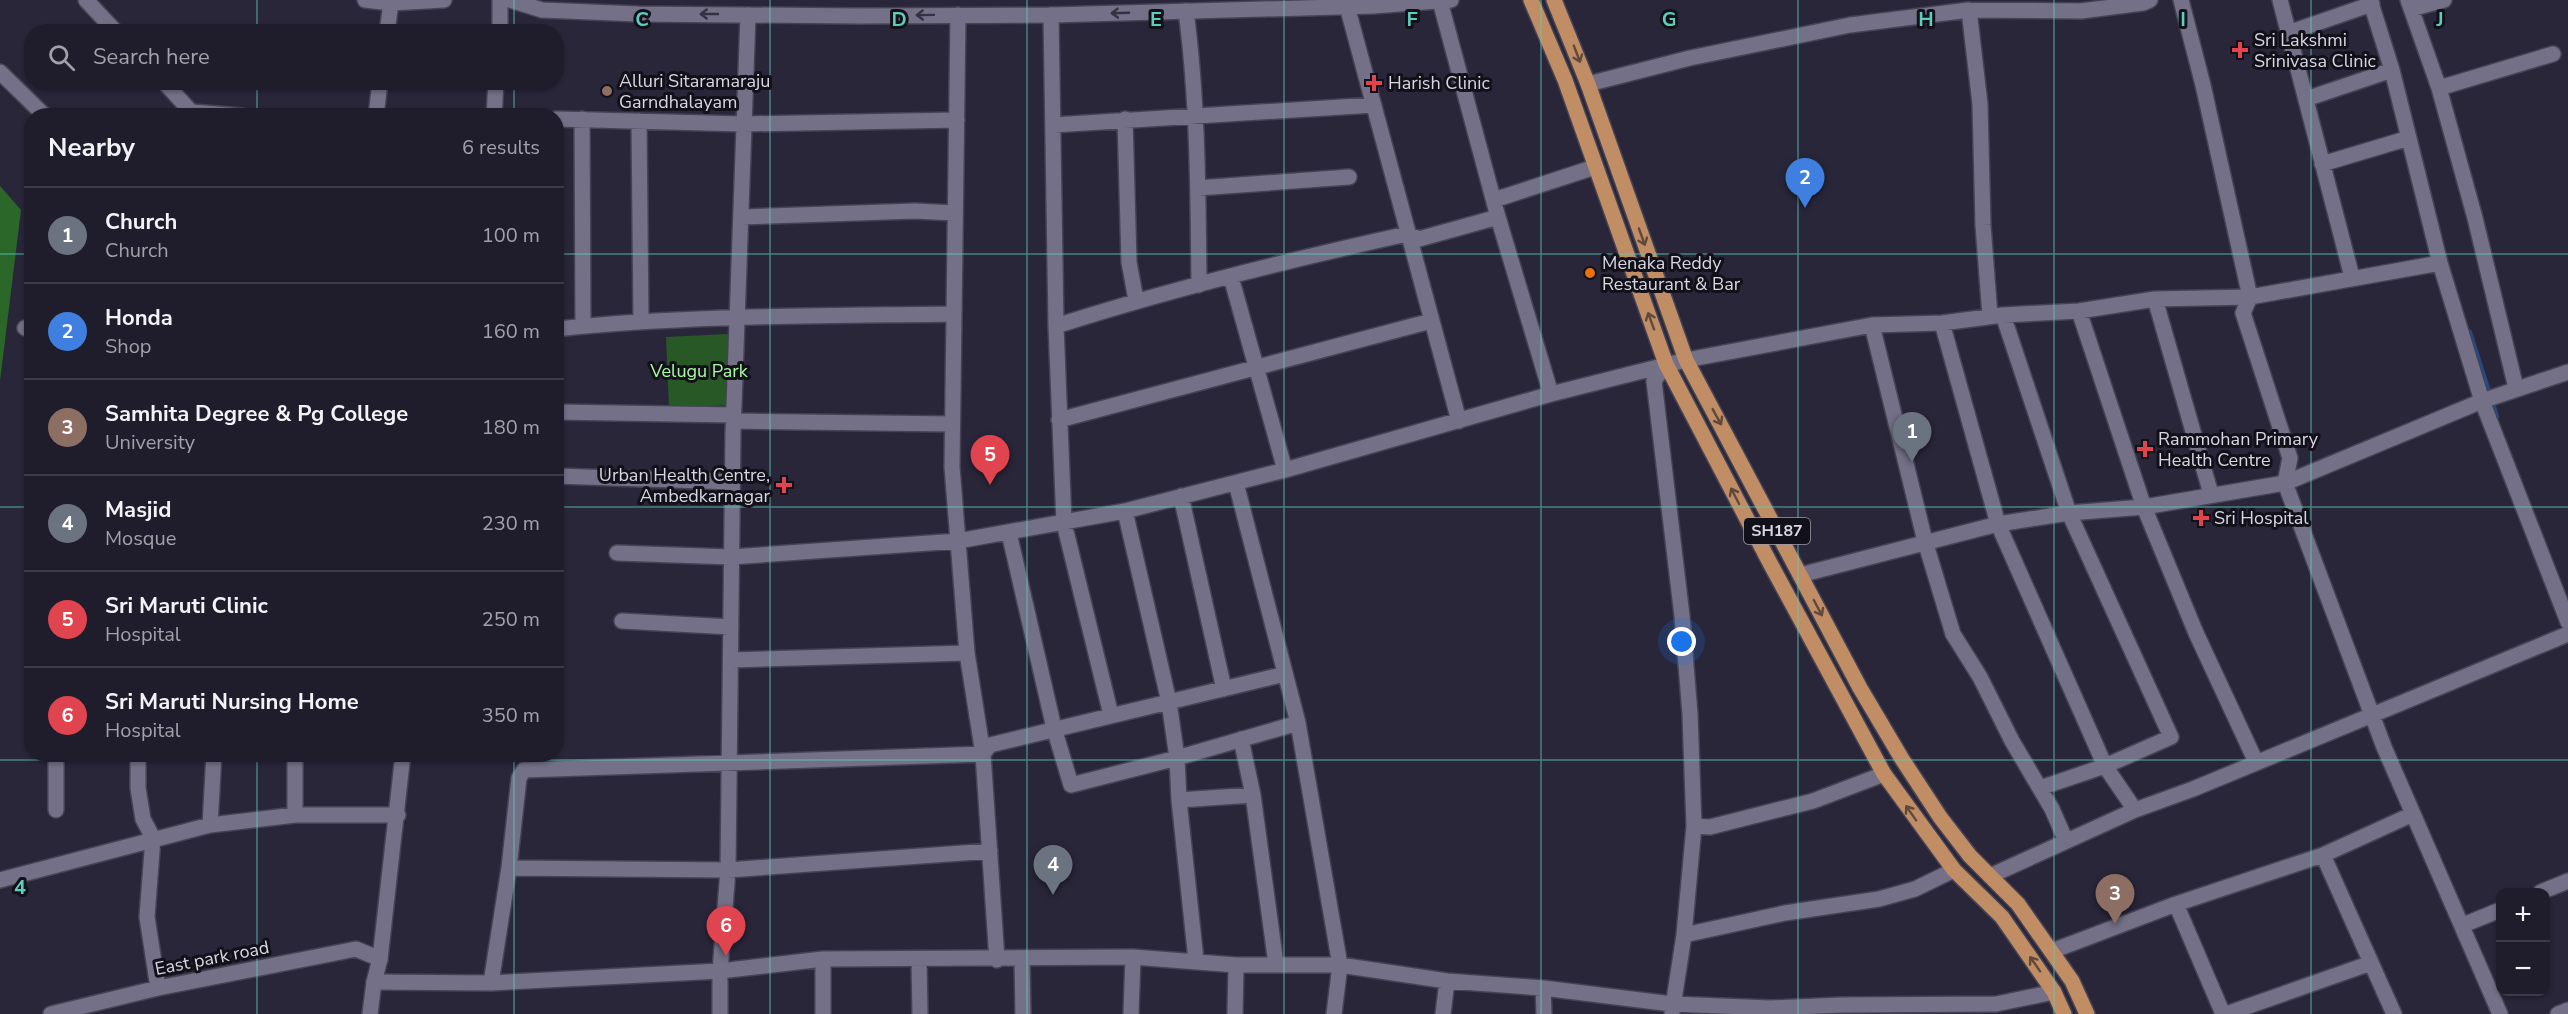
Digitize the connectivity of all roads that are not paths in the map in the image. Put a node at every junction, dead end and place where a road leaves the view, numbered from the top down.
1 (86, 0) edge
2 (365, 0) edge
3 (444, 0) edge
4 (500, 0) edge
5 (510, 0) edge
6 (1531, 0) edge
7 (1554, 0) edge
8 (2150, 0) edge
9 (2181, 0) edge
10 (2280, 0) edge
11 (2444, 0) edge
12 (1446, 1) edge
13 (2371, 2) edge
14 (391, 3) junction
15 (2080, 5) edge
16 (2409, 5) edge
17 (1347, 6) junction
18 (1968, 10) junction
19 (1186, 11) junction
20 (748, 15) junction
21 (958, 15) junction
22 (1051, 15) junction
23 (108, 24) edge
24 (388, 24) edge
25 (500, 24) edge
26 (2288, 33) junction
27 (2553, 54) dead end
28 (2392, 70) junction
29 (0, 72) edge
30 (1588, 84) junction
31 (2439, 88) junction
32 (171, 90) edge
33 (379, 90) edge
34 (496, 90) edge
35 (2306, 99) junction
36 (1374, 105) junction
37 (37, 108) edge
38 (188, 108) edge
39 (377, 108) edge
40 (494, 108) edge
41 (1195, 117) junction
42 (564, 118) edge
43 (582, 119) junction
44 (1125, 119) junction
45 (957, 120) junction
46 (639, 121) junction
47 (743, 124) junction
48 (1053, 125) junction
49 (2409, 138) junction
50 (2322, 164) junction
51 (1595, 167) junction
52 (1349, 177) dead end
53 (1198, 188) junction
54 (1494, 200) junction
55 (954, 213) junction
56 (741, 217) junction
57 (1498, 217) junction
58 (1407, 234) junction
59 (2440, 263) junction
60 (1231, 277) junction
61 (2352, 277) junction
62 (1199, 285) junction
63 (2250, 297) junction
64 (2155, 299) junction
65 (1136, 300) junction
66 (2079, 311) junction
67 (954, 314) junction
68 (1997, 316) junction
69 (737, 318) junction
70 (1431, 321) junction
71 (641, 322) junction
72 (1942, 323) junction
73 (1872, 325) junction
74 (583, 326) junction
75 (1056, 326) junction
76 (564, 328) edge
77 (1686, 360) junction
78 (1666, 364) junction
79 (1257, 366) junction
80 (2568, 372) edge
81 (2516, 388) junction
82 (1551, 394) junction
83 (2482, 401) junction
84 (564, 412) edge
85 (733, 418) junction
86 (1059, 420) junction
87 (1459, 421) junction
88 (952, 424) junction
89 (1285, 470) junction
90 (564, 476) edge
91 (732, 482) junction
92 (1236, 483) junction
93 (2285, 483) junction
94 (2211, 494) junction
95 (1181, 496) junction
96 (2144, 507) junction
97 (1125, 511) junction
98 (2069, 513) junction
99 (1064, 523) junction
100 (1998, 524) junction
101 (1009, 533) junction
102 (958, 541) junction
103 (1925, 541) junction
104 (617, 553) dead end
105 (731, 557) junction
106 (1800, 575) junction
107 (622, 621) dead end
108 (2568, 622) edge
109 (731, 627) junction
110 (2568, 634) edge
111 (967, 653) junction
112 (732, 660) junction
113 (1285, 674) junction
114 (1224, 689) junction
115 (1169, 702) junction
116 (1111, 715) junction
117 (2372, 715) junction
118 (1298, 723) junction
119 (1054, 728) junction
120 (1241, 739) junction
121 (982, 754) junction
122 (1177, 758) junction
123 (56, 762) edge
124 (138, 762) edge
125 (213, 762) edge
126 (295, 762) edge
127 (402, 762) edge
128 (2256, 762) junction
129 (729, 763) junction
130 (2106, 766) junction
131 (1884, 774) junction
132 (2040, 788) junction
133 (1253, 795) junction
134 (1179, 800) junction
135 (56, 810) dead end
136 (2135, 810) junction
137 (2413, 814) junction
138 (295, 815) junction
139 (398, 815) junction
140 (210, 825) junction
141 (1694, 826) junction
142 (153, 838) junction
143 (2066, 841) junction
144 (990, 851) junction
145 (2323, 855) junction
146 (509, 868) junction
147 (728, 870) junction
148 (1954, 870) junction
149 (1990, 876) junction
150 (0, 880) edge
151 (2568, 881) edge
152 (2550, 888) edge
153 (2176, 904) junction
154 (2496, 912) edge
155 (2463, 925) junction
156 (1684, 935) junction
157 (2052, 951) junction
158 (1132, 957) junction
159 (380, 959) junction
160 (824, 959) junction
161 (1022, 959) junction
162 (919, 960) junction
163 (997, 960) junction
164 (1196, 960) junction
165 (2371, 963) junction
166 (1276, 964) junction
167 (1236, 965) junction
168 (1340, 965) junction
169 (720, 971) junction
170 (1447, 981) junction
171 (374, 982) junction
172 (491, 983) junction
173 (158, 988) junction
174 (1543, 988) junction
175 (2054, 992) junction
176 (1672, 1009) edge
177 (1895, 1009) edge
178 (1996, 1009) edge
179 (2568, 1010) edge
180 (1771, 1011) edge
181 (51, 1014) edge
182 (370, 1014) edge
183 (720, 1014) edge
184 (823, 1014) edge
185 (920, 1014) edge
186 (1023, 1014) edge
187 (1131, 1014) edge
188 (1235, 1014) edge
189 (1334, 1014) edge
190 (1443, 1014) edge
191 (1544, 1014) edge
192 (2064, 1014) edge
193 (2087, 1014) edge
194 (2224, 1014) edge
195 (2394, 1014) edge
196 (2500, 1014) edge
197 (2558, 1014) edge

1 - 23 street
2 - 14 street
3 - 14 street
4 - 25 street
20 -> 5 street
6 - 51 main road, SH187
7 -> 30 main road, SH187
8 - 15 street
9 - 63 street
10 - 26 street
11 - 16 street
12 - 17 street
12 - 54 street
13 - 26 street
13 - 28 street
14 - 24 street
15 - 18 street
16 - 31 street
17 - 19 street
17 - 36 street
18 - 30 street
18 - 68 street
19 -> 22 street
19 - 41 street
21 -> 20 street
20 - 47 street
21 - 22 street
21 - 45 street
22 - 48 street
26 - 35 street
27 - 31 street
28 - 35 street
28 - 49 street
29 - 37 street
30 -> 77 main road, SH187
31 - 81 street
32 - 38 street
33 - 39 street
34 - 40 street
35 - 50 street
36 - 41 street
36 - 58 street
41 - 44 street
41 - 53 street
42 - 43 street
43 - 46 street
43 - 74 street
44 - 48 street
44 - 65 street
45 - 47 street
45 - 55 street
46 - 47 street
46 - 71 street
47 - 56 street
48 - 75 street
49 - 50 street
49 - 59 street
50 - 61 street
51 - 54 street
78 -> 51 main road, SH187
52 - 53 street
53 - 62 street
54 - 57 street
55 - 56 street
55 - 67 street
56 - 69 street
57 - 58 street
57 - 82 street
58 - 60 street
58 - 70 street
59 - 61 street
59 - 83 street
60 - 62 street
60 - 79 street
61 - 63 street
62 - 65 street
63 - 64 street
63 - 93 street
64 - 66 street
64 - 94 street
65 - 75 street
66 - 68 street
66 - 96 street
67 - 69 street
67 - 88 street
68 - 72 street
68 - 98 street
69 - 71 street
69 - 85 street
70 - 79 street
70 - 87 street
71 - 74 street
72 - 73 street
72 - 100 street
73 - 77 street
73 - 103 street
74 - 76 street
75 - 86 street
77 - 78 street
77 -> 106 main road, SH187
78 - 82 street
131 -> 78 main road, SH187
78 - 141 street
79 - 86 street
79 - 89 street
80 - 81 street
81 - 83 street
82 - 87 street
83 - 93 street
83 - 108 street
84 - 85 street
85 - 88 street
85 - 91 street
86 - 99 street
87 - 89 street
88 - 102 street
89 - 92 street
90 - 91 street
91 - 105 street
92 - 95 street
92 - 113 street
93 - 94 street
93 - 117 street
94 - 96 street
95 - 97 street
95 - 114 street
96 - 98 street
96 - 128 street
97 - 99 street
97 - 115 street
98 - 100 street
98 - 130 street
99 - 101 street
99 - 116 street
100 - 103 street
100 - 130 street
101 - 102 street
101 - 119 street
102 - 105 street
102 - 111 street
103 - 106 street
103 - 132 street
104 - 105 street
105 - 109 street
106 -> 149 main road, SH187
107 - 109 street
109 - 112 street
110 - 117 street
111 - 112 street
111 - 121 street
112 - 129 street
113 - 114 street
113 - 118 street
114 - 115 street
115 - 116 street
115 - 122 street
116 - 119 street
117 - 128 street
117 - 137 street
118 - 120 street
118 - 168 street
119 - 121 street
119 - 122 street
120 - 122 street
120 - 133 street
121 - 129 street
121 - 144 street
122 - 134 street
123 - 135 street
124 - 142 street
125 - 140 street
126 - 138 street
127 - 139 street
128 - 136 street
129 - 146 street
129 - 147 street
130 - 132 street
130 - 136 street
131 - 141 street
148 -> 131 main road, SH187
132 - 143 street
133 - 134 street
133 - 166 street
134 - 164 street
136 - 143 street
137 - 145 street
137 - 155 street
138 - 139 street
138 - 140 street
139 - 159 street
140 - 142 street
141 - 156 street
142 - 150 street
142 - 173 street
143 - 149 street
144 - 147 street
144 - 163 street
145 - 153 street
145 - 165 street
146 - 147 street
146 - 172 street
147 - 169 street
148 - 156 street
175 -> 148 main road, SH187
149 - 157 main road, SH187
151 - 152 street
153 - 157 street
153 - 194 street
154 - 155 street
155 - 196 street
156 - 176 street
157 - 193 main road, SH187
158 - 161 street
158 - 164 street
158 - 187 street
159 - 171 street
159 - 173 street, East park road
160 - 162 street
160 - 169 street
160 - 184 street
161 - 163 street
161 - 186 street
162 - 163 street
162 - 185 street
164 - 167 street
165 - 194 street
165 - 195 street
166 - 167 street
166 - 168 street
167 - 188 street
168 - 170 street
168 - 189 street
169 - 172 street
169 - 183 street
170 - 174 street
170 - 190 street
171 - 172 street
171 - 182 street
173 - 181 street, East park road
174 - 176 street
174 - 191 street
175 - 178 street
175 - 192 main road, SH187
176 - 180 street
177 - 178 street
177 - 180 street
179 - 197 street

